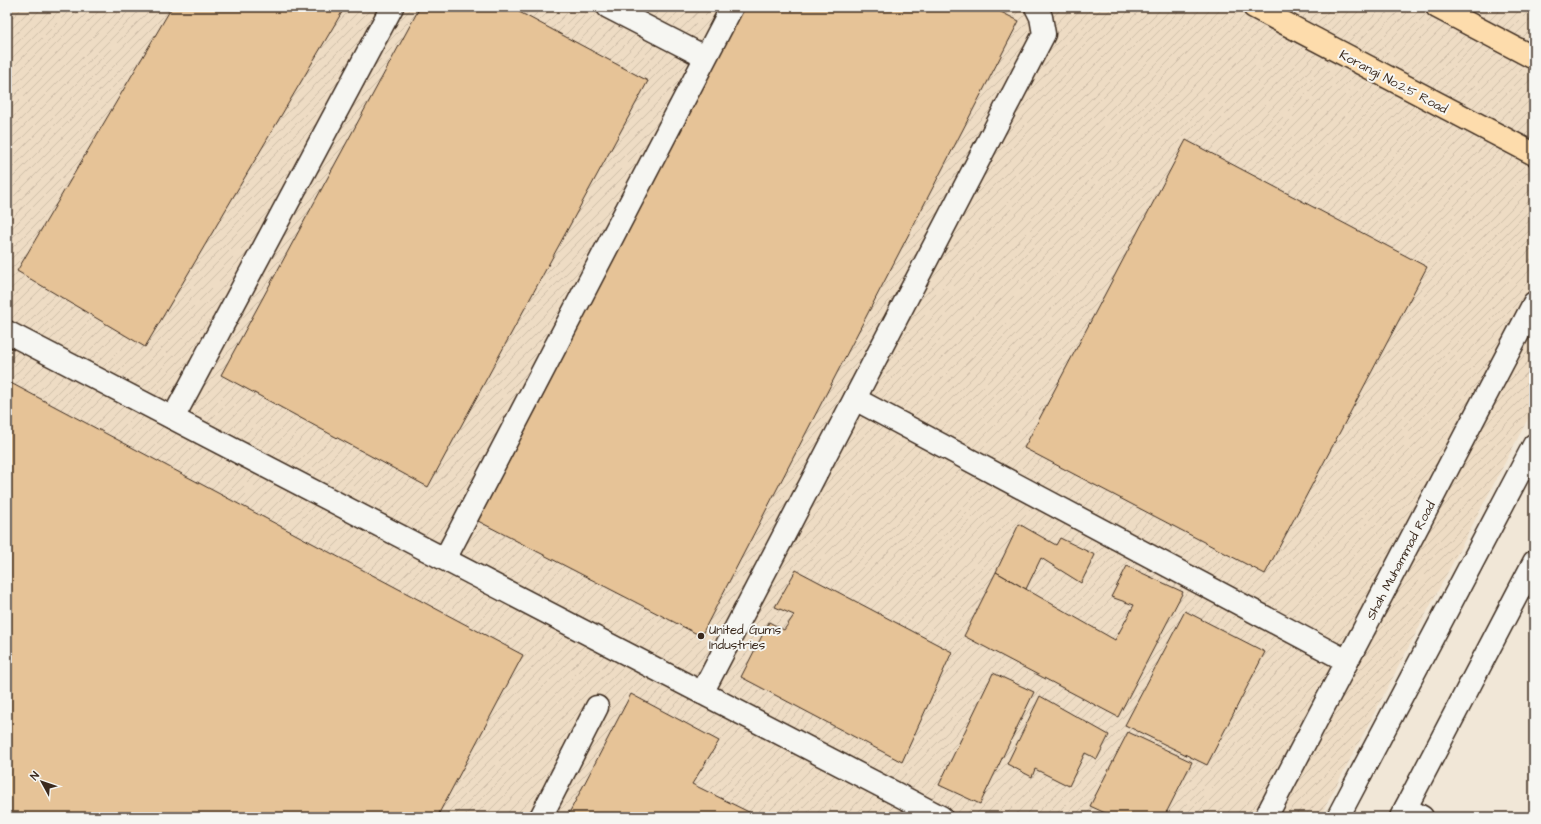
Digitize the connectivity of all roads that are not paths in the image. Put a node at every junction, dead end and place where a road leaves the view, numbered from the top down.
1 (392, 7) edge
2 (608, 7) edge
3 (732, 7) edge
4 (1036, 7) edge
5 (1254, 7) edge
6 (1437, 7) edge
7 (705, 57) junction
8 (1534, 58) edge
9 (1534, 154) edge
10 (1534, 303) edge
11 (7, 332) edge
12 (854, 399) junction
13 (173, 418) junction
14 (1534, 445) edge
15 (445, 559) junction
16 (1534, 562) edge
17 (1347, 661) junction
18 (702, 693) junction
19 (597, 706) dead end
20 (1410, 814) edge
21 (541, 817) edge
22 (941, 817) edge
23 (1266, 817) edge
24 (1338, 817) edge

1 - 13 street
2 - 7 street
3 - 7 street
4 - 12 street
5 - 9 main road, Korangi No.2.5 Road
6 - 8 main road
7 - 15 street
10 - 17 street, Shah Muhammad Road
11 - 13 street
12 - 17 street
12 - 18 street
13 - 15 street
14 - 24 street
15 - 18 street
16 - 20 street
17 - 23 street, Shah Muhammad Road
18 - 22 street
19 - 21 street

